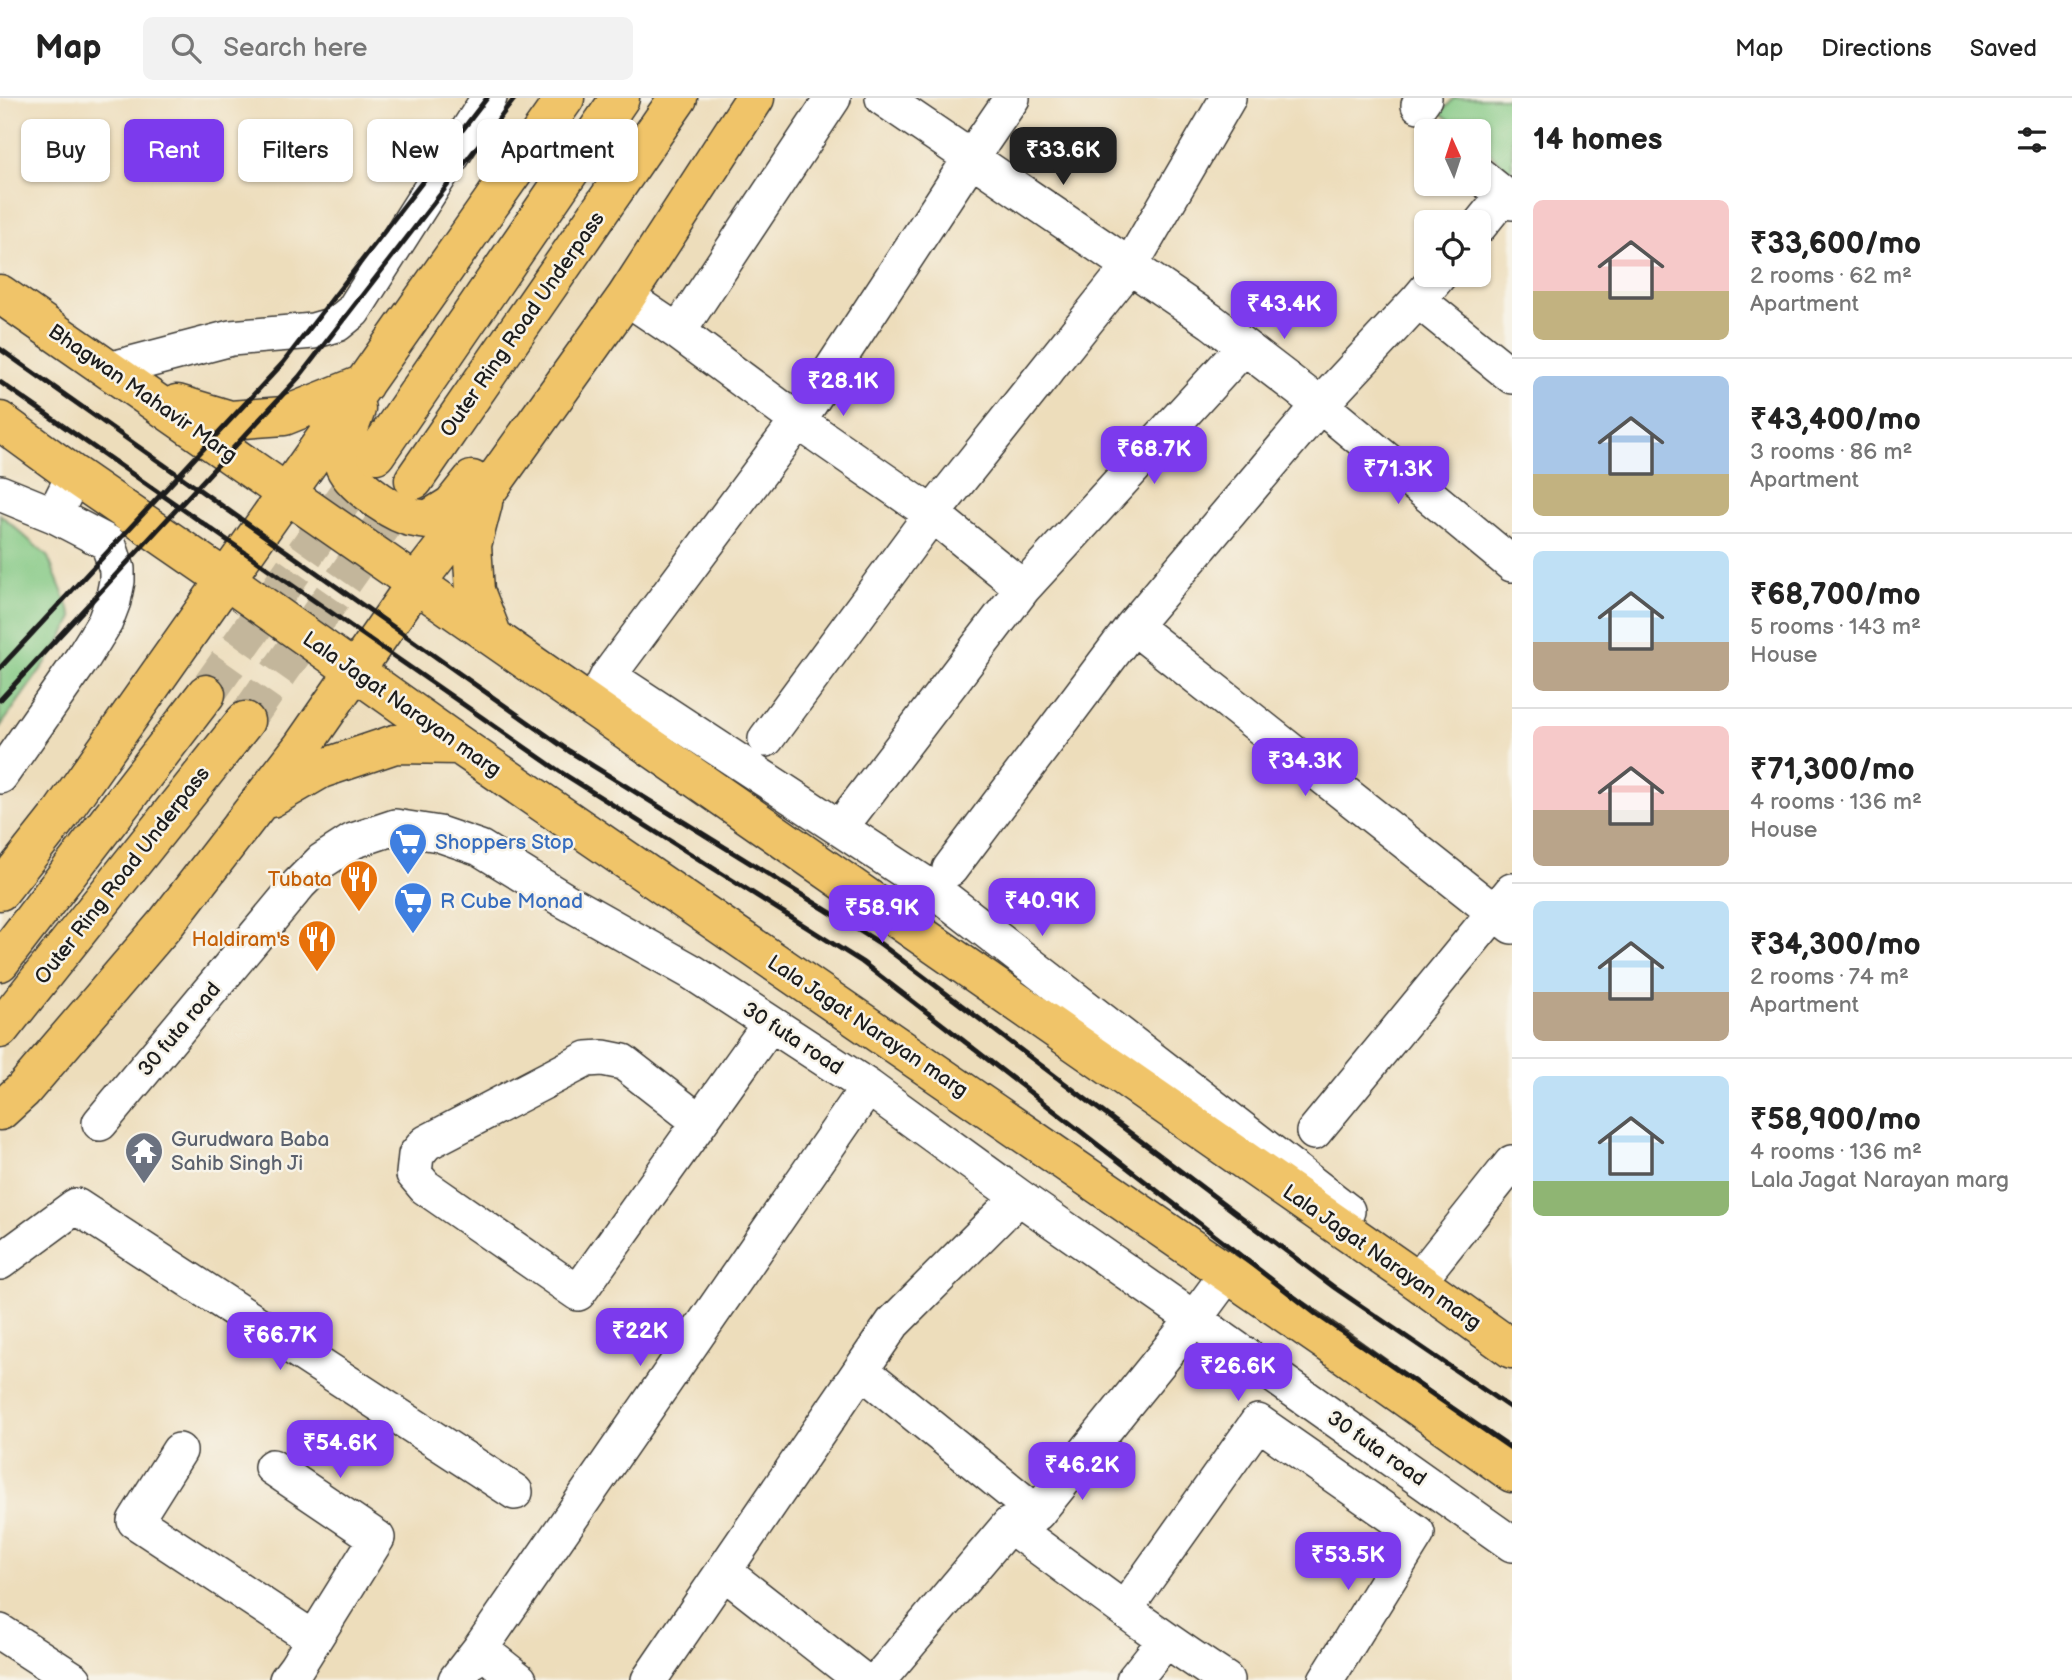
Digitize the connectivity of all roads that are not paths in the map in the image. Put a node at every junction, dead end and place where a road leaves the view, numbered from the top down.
1 (489, 98) edge
2 (565, 98) edge
3 (621, 98) edge
4 (678, 98) edge
5 (744, 98) edge
6 (755, 98) edge
7 (833, 98) edge
8 (883, 98) edge
9 (1012, 98) edge
10 (1228, 98) edge
11 (971, 158) junction
12 (1498, 191) edge
13 (1488, 210) edge
14 (1130, 266) junction
15 (1428, 287) edge
16 (0, 294) edge
17 (626, 297) junction
18 (678, 332) junction
19 (1244, 347) junction
20 (109, 370) junction
21 (1512, 376) edge
22 (364, 384) junction
23 (145, 395) junction
24 (1320, 405) junction
25 (0, 421) edge
26 (798, 421) junction
27 (376, 454) tunnel mouth
28 (74, 475) junction
29 (414, 480) tunnel mouth
30 (0, 493) edge
31 (286, 493) junction
32 (485, 494) junction
33 (932, 514) junction
34 (54, 515) junction
35 (1512, 564) edge
36 (225, 579) junction
37 (416, 583) junction
38 (1023, 588) junction
39 (1133, 626) junction
40 (494, 637) junction
41 (355, 671) junction
42 (600, 691) junction
43 (206, 694) tunnel mouth
44 (245, 721) tunnel mouth
45 (766, 739) dead end
46 (459, 745) junction
47 (0, 776) edge
48 (255, 808) junction
49 (852, 812) dead end
50 (950, 869) dead end
51 (0, 891) edge
52 (1506, 910) edge
53 (0, 962) edge
54 (770, 1024) junction
55 (0, 1029) edge
56 (868, 1087) junction
57 (0, 1111) edge
58 (700, 1122) junction
59 (100, 1124) dead end
60 (1314, 1132) dead end
61 (1512, 1163) edge
62 (1019, 1197) junction
63 (0, 1262) edge
64 (1228, 1273) junction
65 (1419, 1274) junction
66 (1194, 1319) junction
67 (1512, 1333) edge
68 (1512, 1349) edge
69 (861, 1370) junction
70 (179, 1451) dead end
71 (272, 1467) dead end
72 (1512, 1473) edge
73 (515, 1492) dead end
74 (1023, 1519) junction
75 (1512, 1544) edge
76 (724, 1572) junction
77 (1125, 1609) junction
78 (0, 1632) edge
79 (314, 1639) junction
80 (1165, 1641) junction
81 (480, 1649) junction
82 (74, 1680) edge
83 (287, 1680) edge
84 (456, 1680) edge
85 (519, 1680) edge
86 (649, 1680) edge
87 (862, 1680) edge
88 (878, 1680) edge
89 (1134, 1680) edge
90 (1226, 1680) edge
91 (1326, 1680) edge

1 - 20 street
2 - 22 main road
3 - 27 main road
4 - 29 main road, Outer Ring Road Underpass
5 - 22 main road
6 - 17 main road
7 - 18 street
8 - 11 street
9 - 11 street
10 - 14 street
11 - 14 street
11 - 26 street
12 - 13 street
14 - 19 street
14 - 33 street
15 - 21 street
15 - 24 street
16 - 20 main road, Bhagwan Mahavir Marg
17 - 18 street
17 - 32 main road
18 - 26 street
19 - 24 street
19 - 38 street
20 - 23 main road, Bhagwan Mahavir Marg
22 - 23 main road
22 - 31 main road
23 - 31 main road, Bhagwan Mahavir Marg
24 - 35 street
24 - 39 street
25 - 28 main road
26 - 33 street
26 - 42 street
28 - 34 street
28 - 36 main road
30 - 34 street
31 - 36 main road
31 - 37 main road, Lala Jagat Narayan marg
32 - 37 main road
32 - 40 main road
33 - 38 street
33 - 45 street
34 - 47 street
36 - 41 main road, Lala Jagat Narayan marg
36 - 51 main road
37 - 40 main road, Lala Jagat Narayan marg
37 - 41 main road
38 - 49 street
39 - 50 street
39 - 52 street
40 - 42 main road, Lala Jagat Narayan marg
41 - 46 main road, Lala Jagat Narayan marg
41 - 48 main road
42 - 65 main road, Lala Jagat Narayan marg
43 - 53 main road, Outer Ring Road Underpass
44 - 55 main road, Outer Ring Road Underpass
46 - 48 main road
46 - 64 main road, Lala Jagat Narayan marg
48 - 57 main road
52 - 60 street
54 - 56 street, 30 futa road
54 - 58 street
54 - 59 street, 30 futa road
56 - 62 street, 30 futa road
56 - 81 street
58 - 58 street
61 - 65 street
62 - 66 street, 30 futa road
62 - 69 street
63 - 73 street
64 - 66 street
64 - 72 main road, Lala Jagat Narayan marg
65 - 67 street
65 - 68 main road, Lala Jagat Narayan marg
66 - 74 street
66 - 75 street, 30 futa road
69 - 74 street
69 - 76 street
70 - 79 street
71 - 79 street
74 - 77 street
74 - 88 street
76 - 86 street
76 - 87 street
77 - 80 street
77 - 91 street
78 - 82 street
79 - 83 street
80 - 89 street
80 - 90 street
81 - 84 street
81 - 85 street

